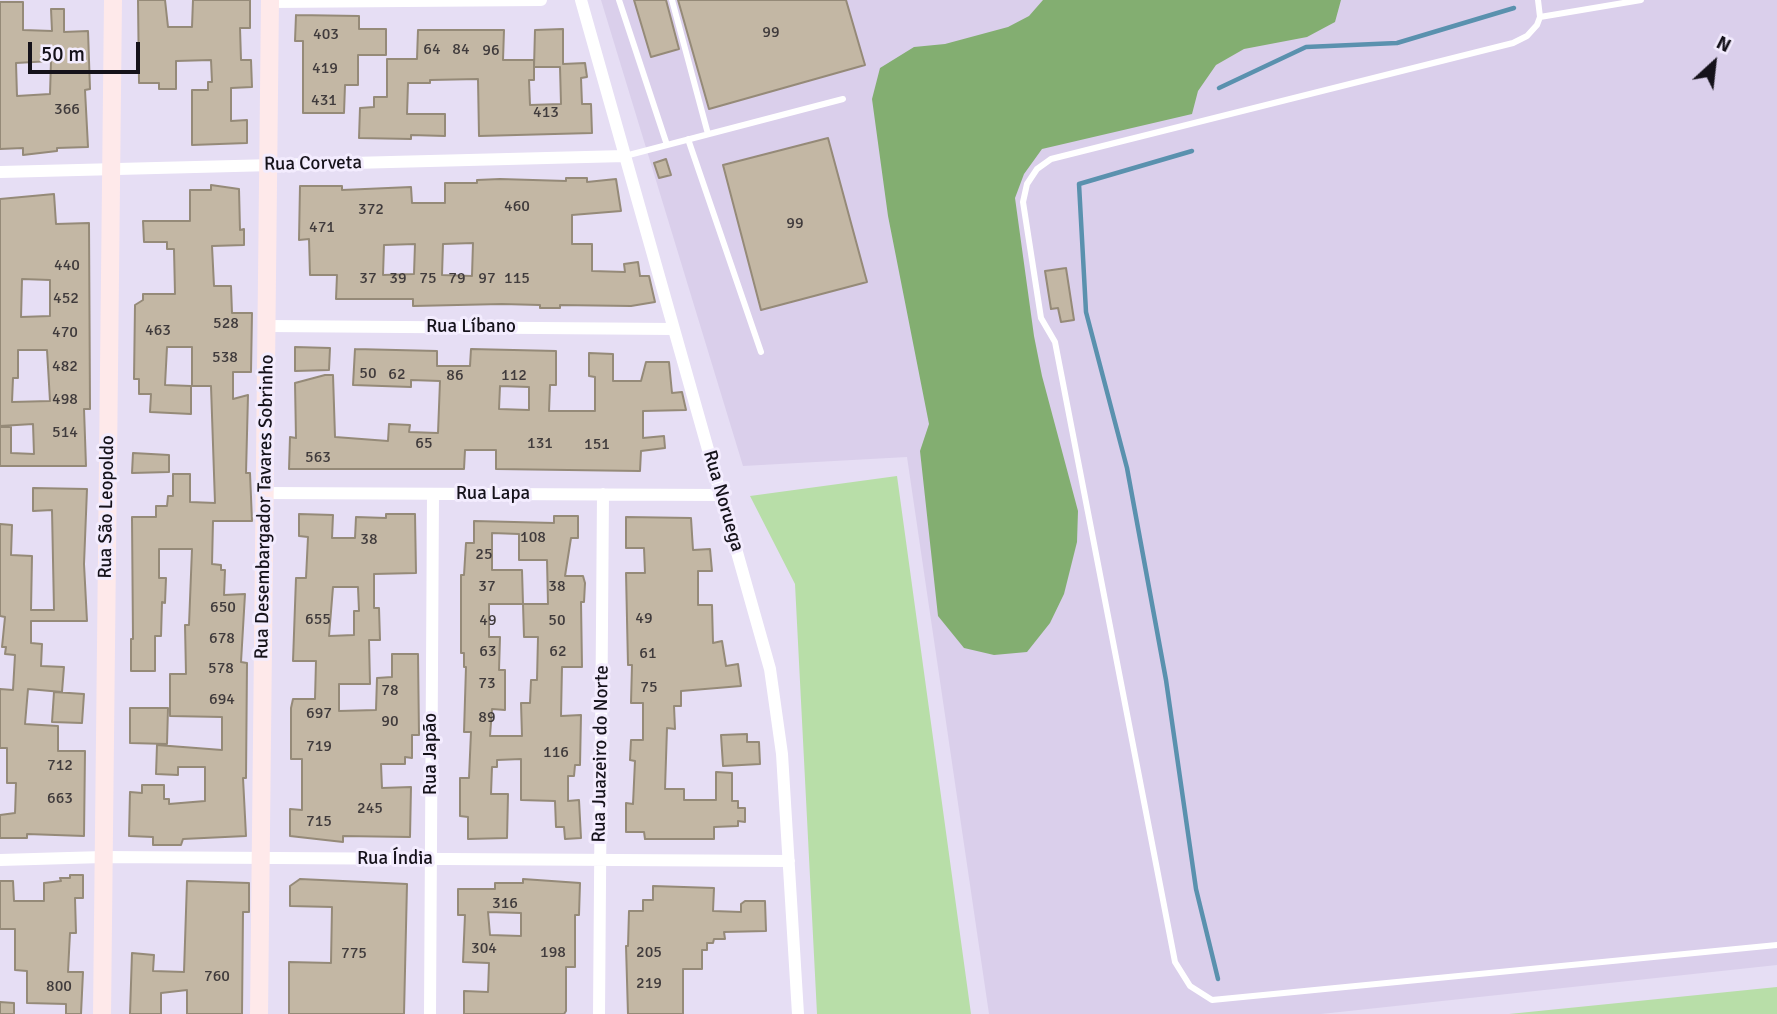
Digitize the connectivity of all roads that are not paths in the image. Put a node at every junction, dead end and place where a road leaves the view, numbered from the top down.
1 (113, 0) edge
2 (541, 0) edge
3 (581, 0) edge
4 (619, 0) edge
5 (672, 0) edge
6 (1538, 0) edge
7 (1641, 0) edge
8 (270, 1) edge
9 (1540, 18) junction
10 (843, 99) dead end
11 (708, 134) junction
12 (688, 139) junction
13 (667, 145) junction
14 (625, 156) junction
15 (269, 165) junction
16 (111, 169) junction
17 (0, 172) edge
18 (267, 326) junction
19 (674, 329) junction
20 (761, 352) dead end
21 (265, 493) junction
22 (433, 494) junction
23 (603, 494) junction
24 (721, 495) junction
25 (103, 857) junction
26 (261, 858) junction
27 (430, 859) junction
28 (0, 860) edge
29 (600, 860) junction
30 (789, 861) junction
31 (1777, 945) edge
32 (102, 1014) edge
33 (260, 1014) edge
34 (430, 1014) edge
35 (599, 1014) edge
36 (798, 1014) edge

1 - 16 street, Rua São Leopoldo
2 - 8 street
3 - 14 street, Rua Noruega
4 - 13 lane
5 - 11 lane
6 - 9 lane
7 - 9 lane
8 - 15 street, Rua Desembargador Tavares Sobrinho
9 - 31 lane
10 - 11 lane
11 - 12 lane
12 - 13 lane
12 - 20 lane
13 - 14 lane
14 - 15 street, Rua Corveta
14 - 19 street, Rua Noruega
15 - 16 street, Rua Corveta
15 - 18 street, Rua Desembargador Tavares Sobrinho
16 - 17 street, Rua Corveta
16 - 25 street, Rua São Leopoldo
18 - 19 street, Rua Líbano
18 - 21 street, Rua Desembargador Tavares Sobrinho
19 - 24 street, Rua Noruega
21 - 22 street, Rua Lapa
21 - 26 street, Rua Desembargador Tavares Sobrinho
22 - 23 street, Rua Lapa
22 - 27 street, Rua Japão
23 - 24 street, Rua Lapa
23 - 29 street, Rua Juazeiro do Norte
24 - 30 street, Rua Noruega
25 - 26 street, Rua Índia
25 - 28 street, Rua Índia
25 - 32 street, Rua São Leopoldo
26 - 27 street, Rua Índia
26 - 33 street, Rua Desembargador Tavares Sobrinho
27 - 29 street, Rua Índia
27 - 34 street, Rua Japão
29 - 30 street, Rua Índia
29 - 35 street, Rua Juazeiro do Norte
30 - 36 street, Rua Noruega

